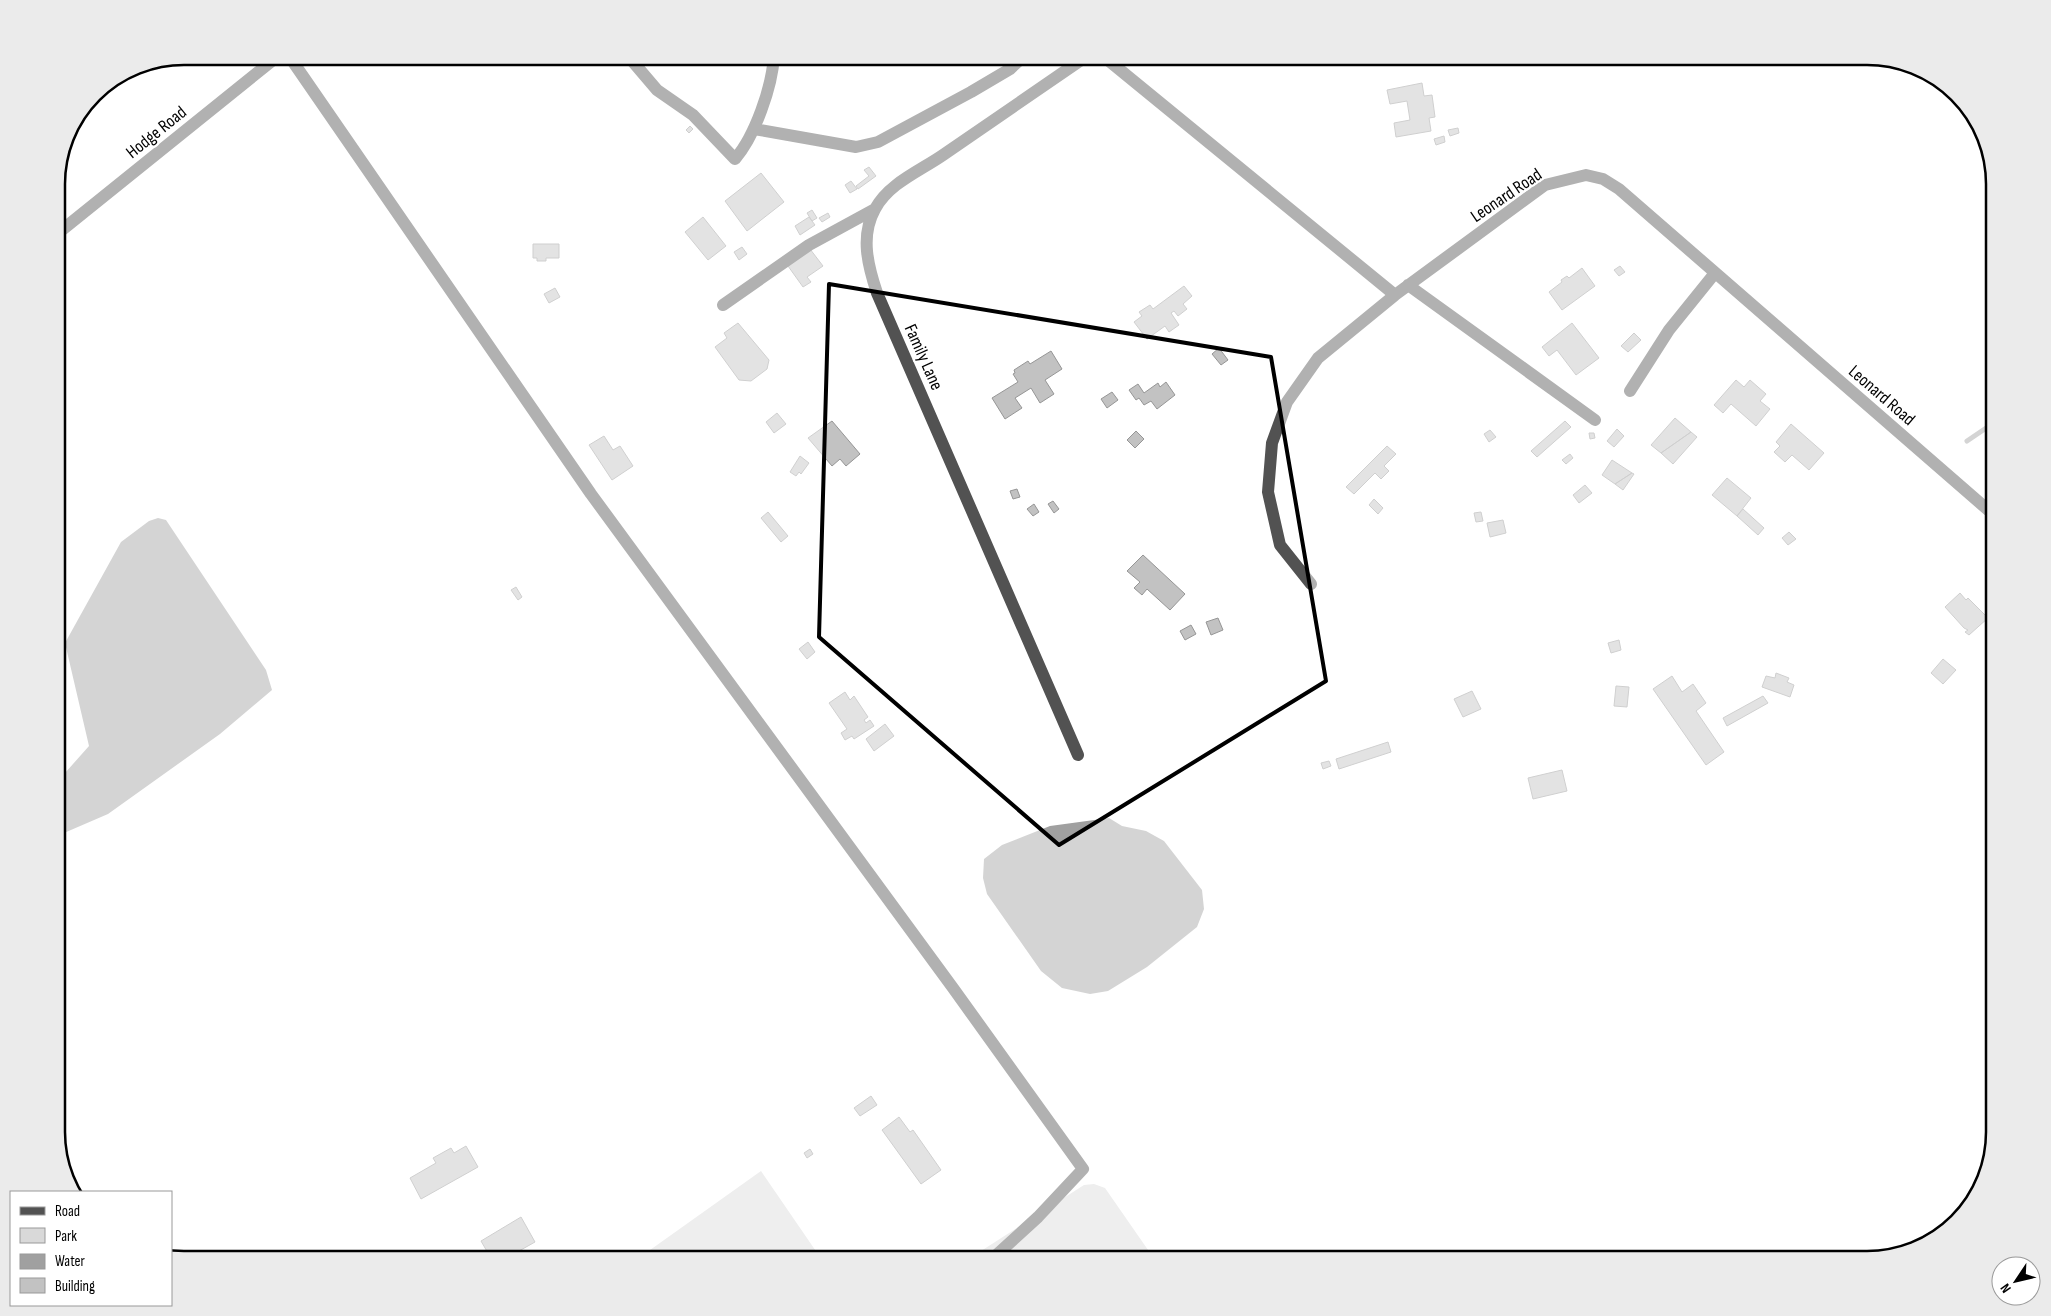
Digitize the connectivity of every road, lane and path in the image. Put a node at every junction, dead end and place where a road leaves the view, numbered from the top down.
1 (267, 65) edge
2 (295, 65) edge
3 (636, 65) edge
4 (773, 65) edge
5 (1014, 65) edge
6 (1074, 65) edge
7 (1114, 65) edge
8 (754, 129) junction
9 (875, 209) junction
10 (65, 227) edge
11 (1715, 273) junction
12 (1408, 285) junction
13 (1395, 294) junction
14 (723, 305) dead end
15 (1630, 391) dead end
16 (1595, 420) dead end
17 (1986, 508) edge
18 (1311, 584) dead end
19 (1078, 755) dead end
20 (1001, 1251) edge

1 - 10 street, Hodge Road
2 - 20 street
3 - 8 street
4 - 8 street
5 - 8 street
6 - 9 street, Family Lane
7 - 13 street
9 - 14 street
9 - 19 street, Family Lane
11 - 12 street, Leonard Road
11 - 15 street
11 - 17 street, Leonard Road
12 - 13 street, Leonard Road
12 - 16 street
13 - 18 street, Leonard Road

